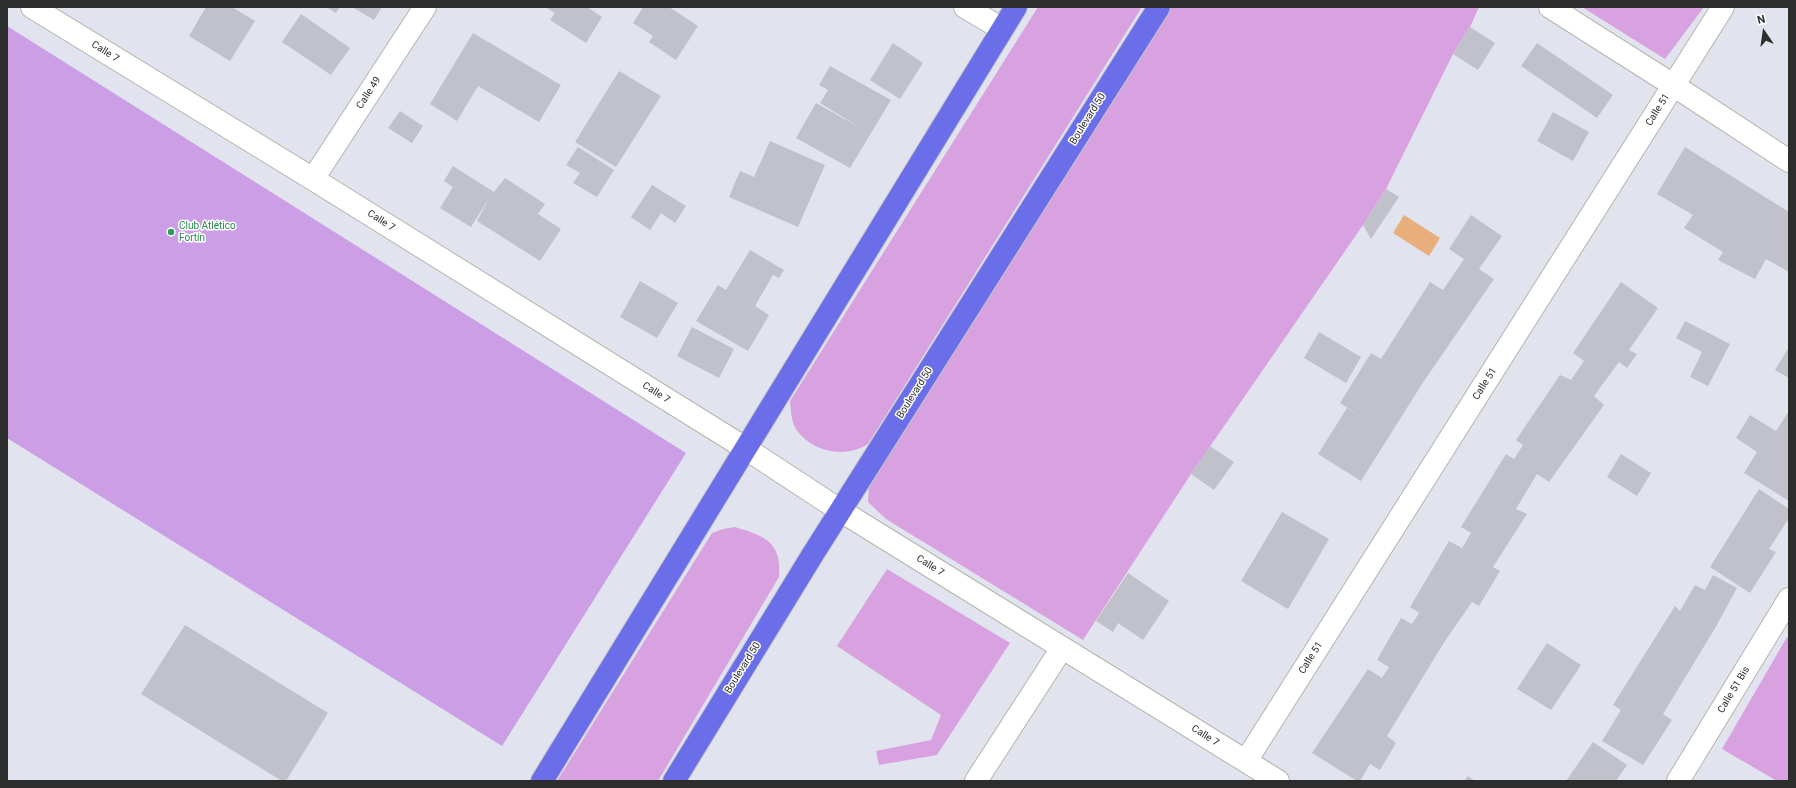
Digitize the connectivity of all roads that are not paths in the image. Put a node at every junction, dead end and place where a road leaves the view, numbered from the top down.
1 (32, 7) edge
2 (425, 7) edge
3 (965, 7) edge
4 (1016, 7) edge
5 (1159, 7) edge
6 (1550, 7) edge
7 (1723, 7) edge
8 (1002, 29) junction
9 (1674, 85) junction
10 (1789, 161) edge
11 (313, 179) junction
12 (745, 448) junction
13 (841, 511) junction
14 (1789, 599) edge
15 (1062, 648) junction
16 (1246, 761) junction
17 (542, 781) edge
18 (674, 781) edge
19 (976, 781) edge
20 (1278, 781) edge
21 (1678, 781) edge

1 - 11 street, Calle 7
2 - 11 street, Calle 49
3 - 8 street
4 - 8 main road
5 - 13 main road, Boulevard 50
6 - 9 street
7 - 9 street, Calle 51
8 - 12 main road
9 - 10 street
9 - 16 street, Calle 51
11 - 12 street, Calle 7
12 - 13 street, Calle 7
12 - 17 main road
13 - 15 street, Calle 7
13 - 18 main road, Boulevard 50
14 - 21 street, Calle 51 Bis
15 - 16 street, Calle 7
15 - 19 street
16 - 20 street, Calle 7

